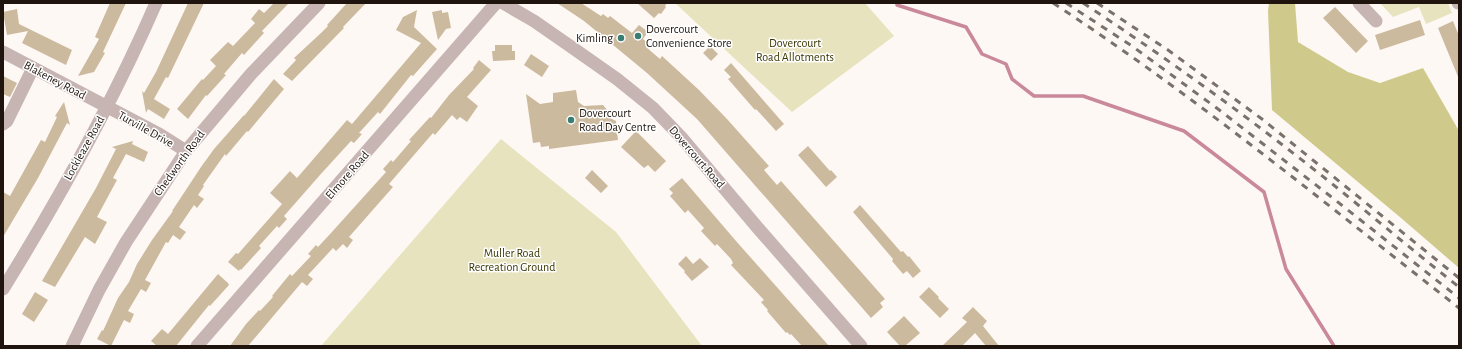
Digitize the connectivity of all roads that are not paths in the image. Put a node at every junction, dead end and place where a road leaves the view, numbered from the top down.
1 (156, 3) edge
2 (319, 3) edge
3 (496, 3) edge
4 (503, 3) edge
5 (1359, 3) edge
6 (1376, 21) dead end
7 (3, 52) edge
8 (33, 68) junction
9 (107, 108) junction
10 (3, 124) edge
11 (186, 151) junction
12 (3, 289) edge
13 (72, 346) edge
14 (197, 346) edge
15 (861, 346) edge

1 - 9 street, Lockleaze Road
2 - 11 street, Chedworth Road
3 - 14 street, Elmore Road
4 - 15 street, Dovercourt Road
5 - 6 street
7 - 8 street, Blakeney Road
8 - 9 street, Blakeney Road
8 - 10 street
9 - 11 street, Turville Drive
9 - 12 street, Lockleaze Road
11 - 13 street, Chedworth Road

